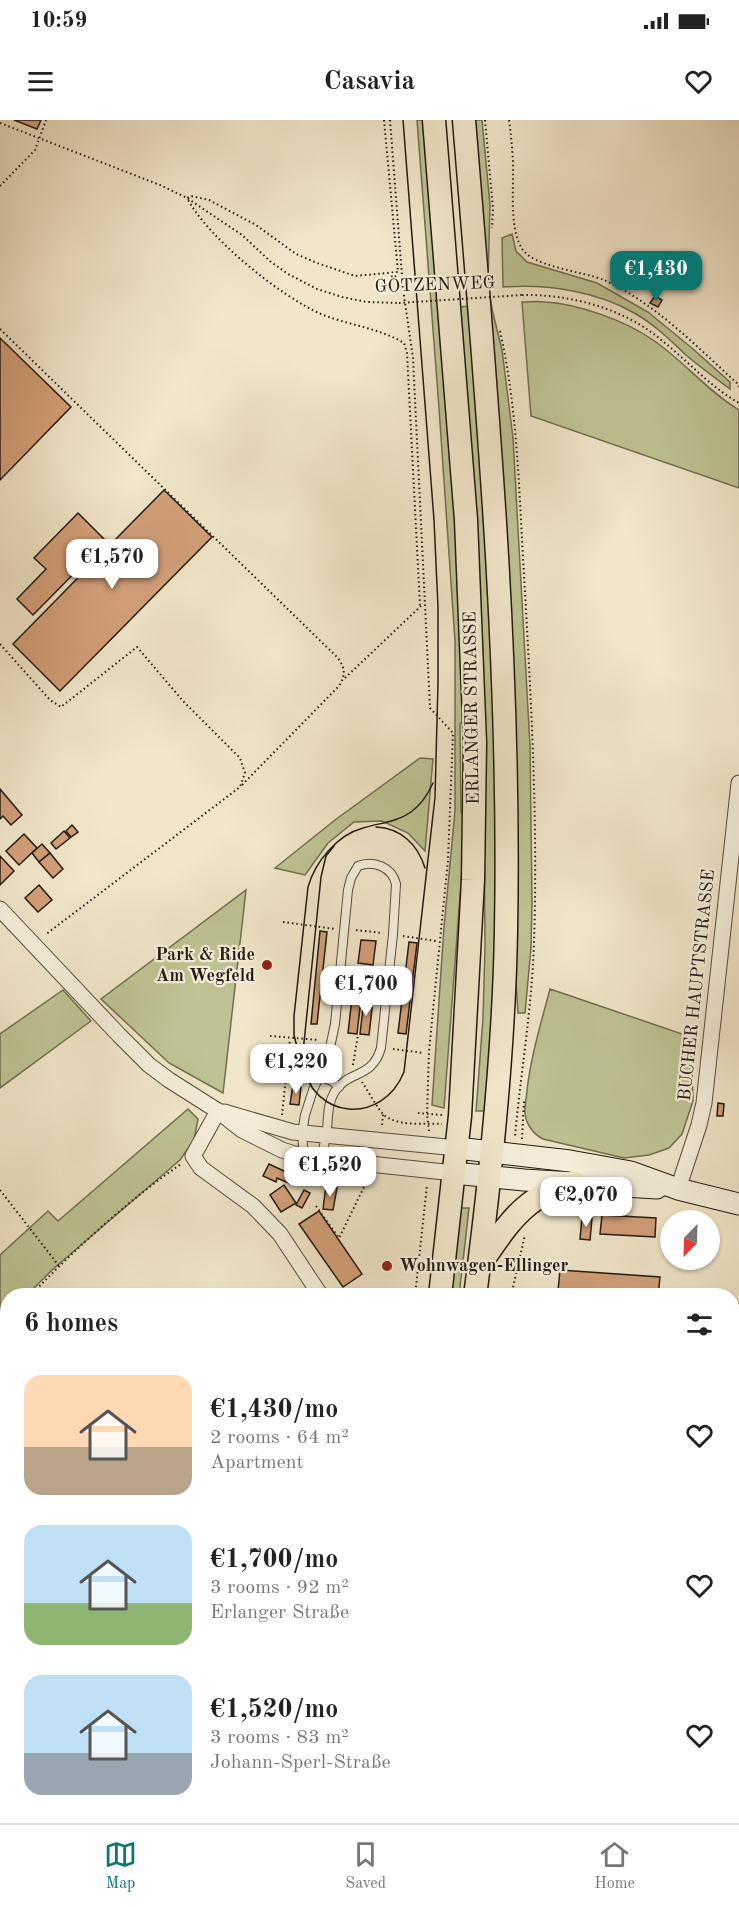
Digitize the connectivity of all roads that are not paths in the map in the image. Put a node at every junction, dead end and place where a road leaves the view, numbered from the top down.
1 (434, 120) edge
2 (464, 120) edge
3 (739, 783) edge
4 (0, 909) edge
5 (318, 1076) junction
6 (339, 1087) junction
7 (218, 1111) junction
8 (302, 1134) junction
9 (326, 1137) junction
10 (457, 1148) junction
11 (491, 1152) junction
12 (304, 1157) junction
13 (320, 1159) junction
14 (454, 1173) junction
15 (489, 1176) junction
16 (574, 1182) junction
17 (678, 1188) junction
18 (739, 1204) edge
19 (478, 1267) junction
20 (316, 1288) edge
21 (441, 1288) edge
22 (476, 1288) edge

1 - 10 main road, ERLANGER STRASSE
2 - 11 main road, ERLANGER STRASSE
3 - 17 street, BUCHER HAUPTSTRASSE
4 - 7 street
5 - 6 lane
5 - 6 lane
5 - 8 lane
6 - 9 lane
7 - 8 street
7 - 12 street
7 - 20 street
8 - 9 street
8 - 12 lane
9 - 10 street
9 - 13 lane
10 - 11 street
10 - 14 main road, ERLANGER STRASSE
11 - 15 main road, ERLANGER STRASSE
11 - 17 street
12 - 13 street
13 - 14 street
14 - 15 street
14 - 21 main road, ERLANGER STRASSE
15 - 16 street
15 - 19 main road, ERLANGER STRASSE
16 - 17 street
16 - 19 main road
17 - 18 street
19 - 22 main road, ERLANGER STRASSE

